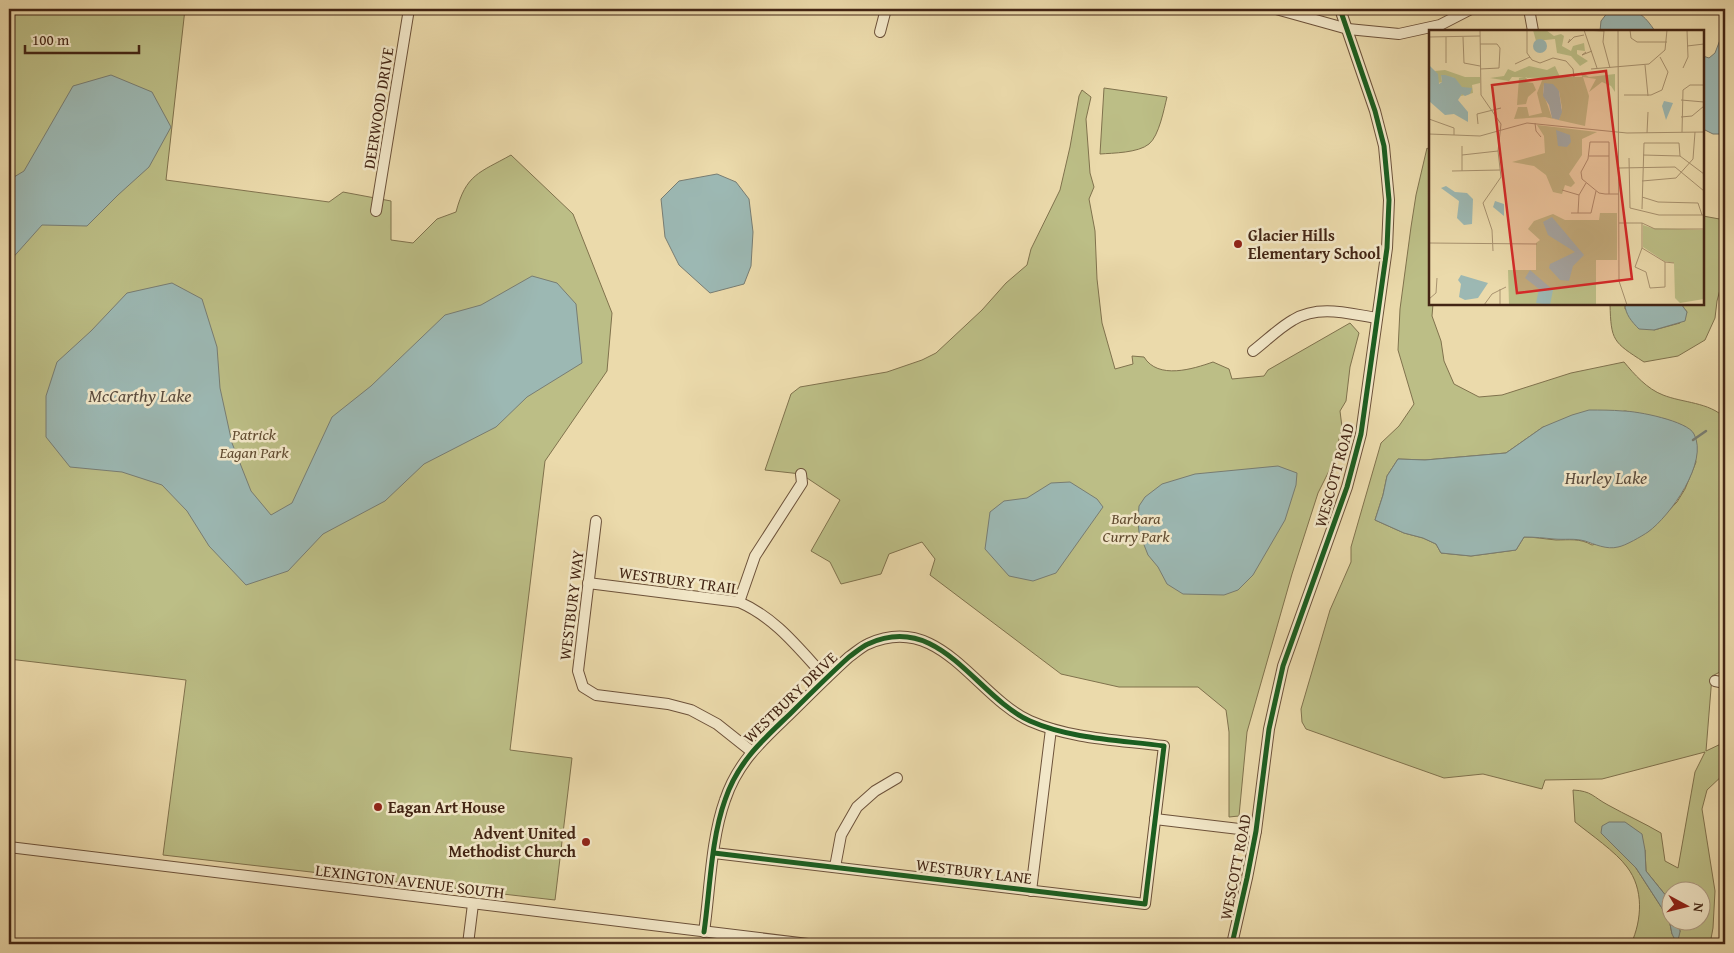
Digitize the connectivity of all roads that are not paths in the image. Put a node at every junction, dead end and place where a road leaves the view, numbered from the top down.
1 (409, 9) edge
2 (886, 9) edge
3 (1276, 9) edge
4 (1340, 9) edge
5 (1471, 9) edge
6 (1529, 9) edge
7 (1348, 29) junction
8 (1532, 30) edge
9 (880, 32) dead end
10 (376, 211) dead end
11 (1377, 318) junction
12 (1253, 351) dead end
13 (801, 474) dead end
14 (596, 521) dead end
15 (588, 583) junction
16 (738, 602) junction
17 (826, 678) junction
18 (1051, 730) junction
19 (752, 751) junction
20 (897, 778) dead end
21 (1155, 819) junction
22 (1256, 831) junction
23 (9, 847) edge
24 (714, 853) junction
25 (835, 867) junction
26 (1031, 891) junction
27 (473, 904) junction
28 (704, 932) junction
29 (468, 944) edge
30 (808, 944) edge
31 (1232, 944) edge

1 - 10 street, DEERWOOD DRIVE
2 - 9 street
3 - 7 street
4 - 7 street, WESCOTT ROAD
5 - 7 street
6 - 8 street
7 - 11 street, WESCOTT ROAD
11 - 12 street
11 - 22 street, WESCOTT ROAD
13 - 16 street
14 - 15 street, WESTBURY WAY
15 - 16 street, WESTBURY TRAIL
15 - 19 street, WESTBURY WAY
16 - 17 street, WESTBURY TRAIL
17 - 18 street, WESTBURY DRIVE
17 - 19 street, WESTBURY DRIVE
18 - 21 street, WESTBURY DRIVE
18 - 26 street
19 - 24 street, WESTBURY DRIVE
20 - 25 street
21 - 22 street
21 - 26 street, WESTBURY LANE
22 - 31 street, WESCOTT ROAD
23 - 27 street, LEXINGTON AVENUE SOUTH
24 - 25 street, WESTBURY LANE
24 - 28 street, WESTBURY DRIVE
25 - 26 street, WESTBURY LANE
27 - 28 street, LEXINGTON AVENUE SOUTH
27 - 29 street
28 - 30 street, LEXINGTON AVENUE SOUTH

